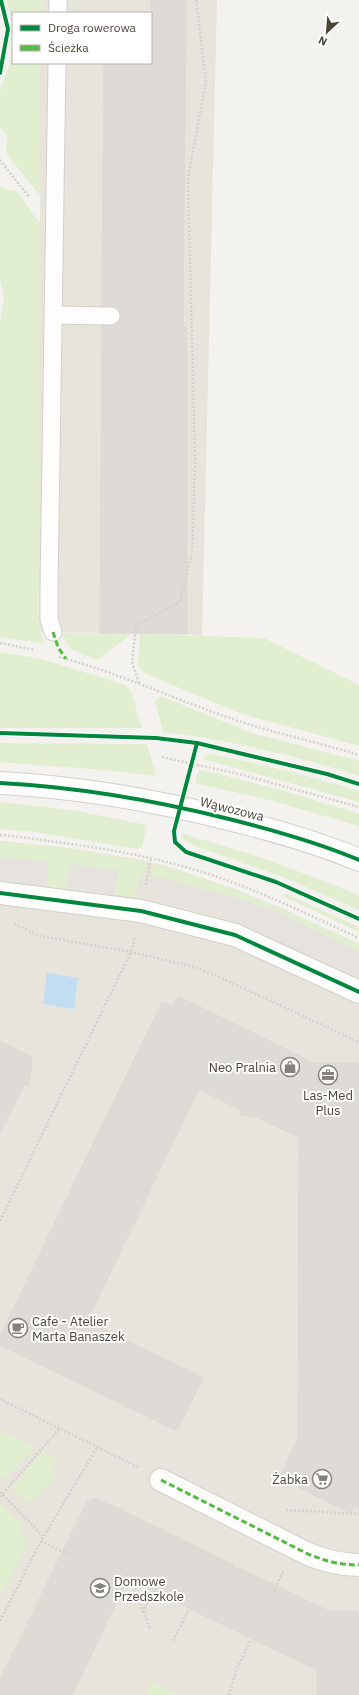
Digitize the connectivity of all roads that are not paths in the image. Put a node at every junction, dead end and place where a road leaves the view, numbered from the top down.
1 (58, 0) edge
2 (58, 12) edge
3 (57, 64) edge
4 (54, 315) junction
5 (111, 316) dead end
6 (53, 632) dead end
7 (0, 783) edge
8 (359, 860) edge
9 (0, 893) edge
10 (359, 992) edge
11 (161, 1480) dead end
12 (359, 1565) edge

1 - 2 lane
3 - 4 lane
4 - 5 lane
4 - 6 lane
7 - 8 street, Wąwozowa
9 - 10 street
11 - 12 street

